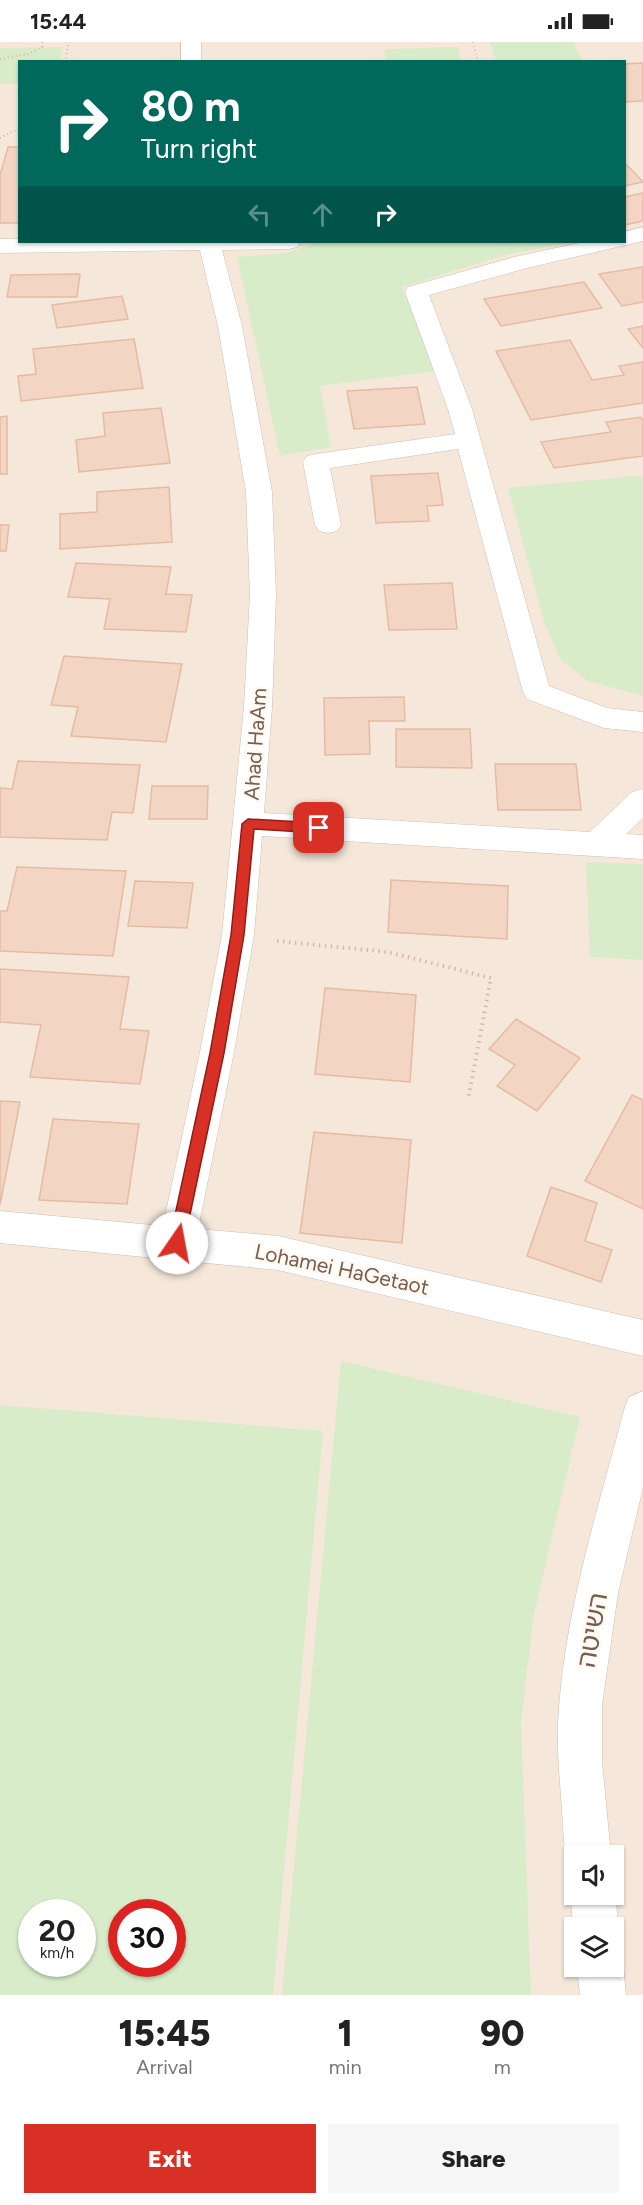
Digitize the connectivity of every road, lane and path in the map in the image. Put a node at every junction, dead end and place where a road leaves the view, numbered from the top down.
1 (42, 42) edge
2 (69, 42) edge
3 (191, 42) edge
4 (473, 42) edge
5 (0, 59) edge
6 (66, 60) edge
7 (191, 60) edge
8 (478, 60) edge
9 (18, 129) edge
10 (0, 138) edge
11 (643, 234) edge
12 (626, 238) edge
13 (120, 243) edge
14 (250, 243) edge
15 (607, 243) edge
16 (210, 244) junction
17 (0, 246) edge
18 (469, 440) junction
19 (328, 525) dead end
20 (643, 722) edge
21 (643, 800) edge
22 (248, 824) junction
23 (597, 844) junction
24 (643, 847) edge
25 (238, 935) junction
26 (468, 1100) dead end
27 (0, 1227) edge
28 (177, 1243) junction
29 (643, 1338) edge
30 (643, 1410) edge
31 (588, 1845) edge
32 (601, 1977) edge
33 (603, 1995) edge

1 - 5 path
2 - 6 path
3 - 7 street
4 - 8 path
9 - 10 path
11 - 12 street
13 - 16 street
13 - 17 street
14 - 16 street
15 - 18 street
16 - 22 street, Ahad HaAm
18 - 19 street
18 - 20 street
21 - 23 street
22 - 23 street
22 - 25 street, Ahad HaAm
23 - 24 street
25 - 26 path
25 - 28 street, Ahad HaAm
27 - 28 street, Lohamei HaGetaot
28 - 29 street, Lohamei HaGetaot
30 - 31 street, השיטה
32 - 33 street

